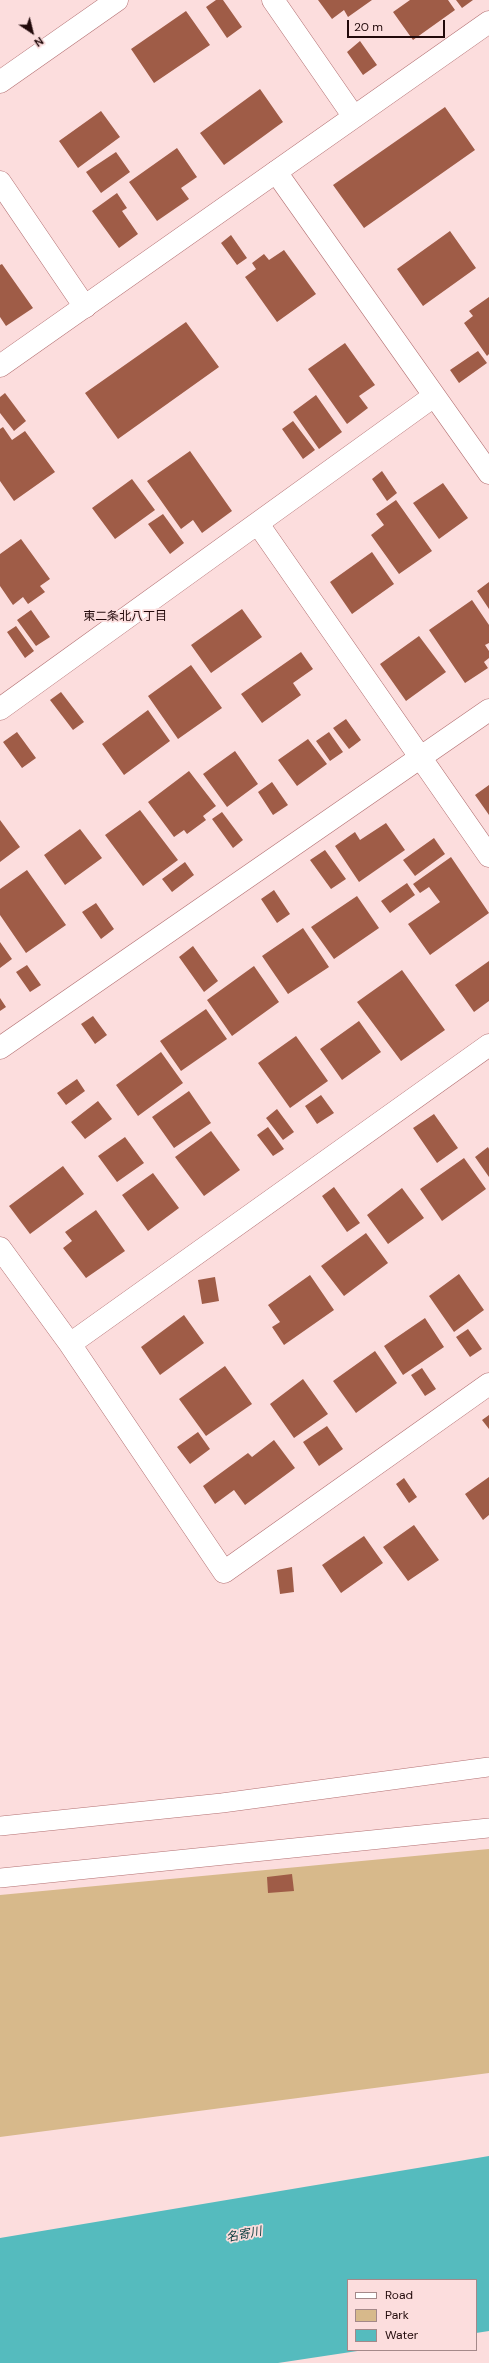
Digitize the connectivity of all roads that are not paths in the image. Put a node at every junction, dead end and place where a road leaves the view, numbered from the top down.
1 (117, 0) edge
2 (273, 0) edge
3 (489, 22) edge
4 (0, 82) edge
5 (354, 117) junction
6 (276, 172) junction
7 (0, 182) edge
8 (84, 307) junction
9 (0, 366) edge
10 (434, 396) junction
11 (489, 473) edge
12 (258, 524) junction
13 (0, 709) edge
14 (489, 710) edge
15 (421, 758) junction
16 (489, 856) edge
17 (489, 1045) edge
18 (0, 1048) edge
19 (0, 1248) edge
20 (70, 1344) junction
21 (489, 1384) edge
22 (489, 1767) edge
23 (0, 1826) edge
24 (489, 1828) edge
25 (0, 1878) edge

1 - 4 street
2 - 5 street
3 - 5 street
5 - 6 street
6 - 8 street
6 - 10 street
7 - 8 street
8 - 9 street
10 - 11 street
10 - 12 street
12 - 13 street
12 - 15 street
14 - 15 street
15 - 16 street
15 - 18 street
17 - 20 street
19 - 20 street
20 - 21 street
22 - 23 lane
24 - 25 lane

